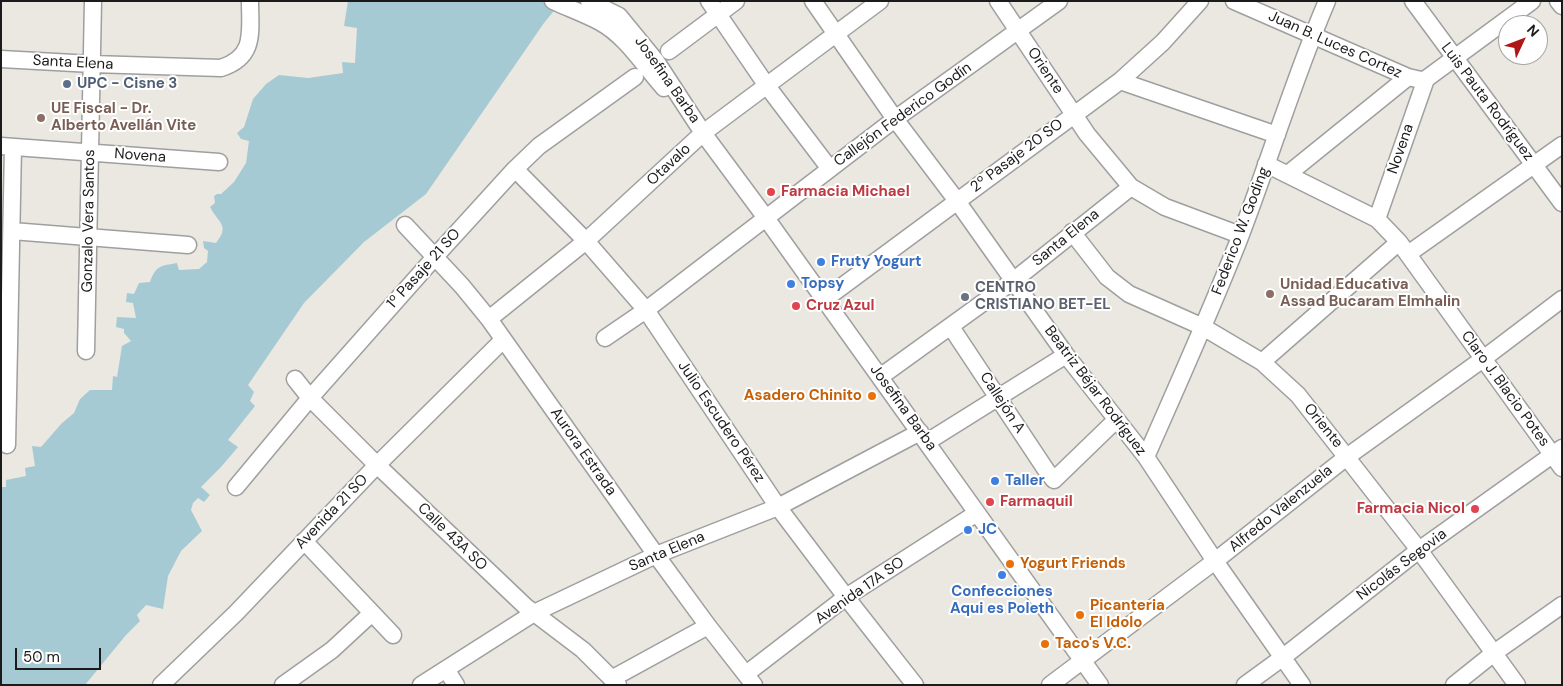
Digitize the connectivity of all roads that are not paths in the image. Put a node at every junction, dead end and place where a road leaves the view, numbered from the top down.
1 (93, 1) edge
2 (250, 1) edge
3 (553, 1) edge
4 (589, 1) edge
5 (736, 1) edge
6 (814, 1) edge
7 (880, 1) edge
8 (998, 1) edge
9 (1059, 1) edge
10 (1200, 1) edge
11 (1234, 1) edge
12 (1327, 1) edge
13 (1413, 1) edge
14 (1532, 1) edge
15 (1558, 1) edge
16 (1562, 6) edge
17 (714, 8) edge
18 (603, 15) junction
19 (1018, 31) junction
20 (836, 33) junction
21 (1312, 36) junction
22 (669, 50) dead end
23 (1454, 58) junction
24 (1, 59) edge
25 (92, 64) junction
26 (635, 77) dead end
27 (1408, 78) junction
28 (1426, 79) junction
29 (1120, 81) junction
30 (767, 86) junction
31 (1074, 114) junction
32 (895, 119) junction
33 (704, 133) junction
34 (1277, 135) junction
35 (1562, 145) edge
36 (7, 147) edge
37 (90, 152) junction
38 (219, 162) dead end
39 (1266, 164) junction
40 (1534, 166) junction
41 (515, 169) junction
42 (830, 169) junction
43 (1288, 174) junction
44 (1131, 187) junction
45 (957, 201) junction
46 (1562, 203) edge
47 (766, 218) junction
48 (1377, 219) junction
49 (406, 225) dead end
50 (12, 231) junction
51 (1072, 232) junction
52 (1240, 236) junction
53 (88, 237) junction
54 (586, 241) junction
55 (188, 245) dead end
56 (1404, 248) junction
57 (434, 257) junction
58 (1013, 281) junction
59 (824, 299) junction
60 (1562, 299) edge
61 (646, 310) junction
62 (489, 320) junction
63 (951, 327) junction
64 (1204, 327) junction
65 (604, 338) dead end
66 (503, 340) junction
67 (86, 351) dead end
68 (1066, 355) junction
69 (1484, 358) junction
70 (1262, 362) junction
71 (880, 377) junction
72 (295, 379) dead end
73 (999, 397) junction
74 (310, 398) junction
75 (1116, 420) junction
76 (923, 437) junction
77 (7, 445) dead end
78 (1348, 456) junction
79 (1146, 457) junction
80 (1559, 457) edge
81 (377, 465) junction
82 (236, 486) dead end
83 (778, 507) junction
84 (977, 513) junction
85 (304, 541) junction
86 (1419, 550) junction
87 (656, 555) junction
88 (1216, 561) junction
89 (846, 597) junction
90 (1562, 605) edge
91 (372, 613) junction
92 (534, 613) junction
93 (708, 626) junction
94 (393, 635) dead end
95 (1494, 653) junction
96 (1282, 658) junction
97 (1082, 660) junction
98 (446, 669) junction
99 (750, 680) edge
100 (616, 681) edge
101 (162, 684) edge
102 (283, 685) edge
103 (422, 685) edge
104 (456, 685) edge
105 (915, 685) edge
106 (1050, 685) edge
107 (1100, 685) edge
108 (1245, 685) edge
109 (1302, 685) edge
110 (1454, 685) edge
111 (1517, 685) edge

1 - 25 street, Gonzalo Vera Santos
2 - 25 street, Santa Elena
3 - 18 street
4 - 18 street
5 - 17 street
6 - 20 street, Beatriz Béjar Rodríguez
7 - 20 street, Otavalo
8 - 19 street, Oriente
9 - 19 street, Callejón Federico Godín
10 - 29 street, 2º Pasaje 20 SO
11 - 21 street, Juan B. Luces Cortez
12 - 21 street, Federico W. Goding
13 - 23 street, Luis Pauta Rodríguez
14 - 23 street
15 - 16 street
17 - 22 street
17 - 30 street
18 - 33 street, Josefina Barba
19 - 31 street, Oriente
19 - 32 street, Callejón Federico Godín
20 - 30 street, Otavalo
20 - 32 street, Beatriz Béjar Rodríguez
21 - 27 street, Juan B. Luces Cortez
21 - 34 street, Federico W. Goding
23 - 28 street
23 - 40 street, Luis Pauta Rodríguez
24 - 25 street, Santa Elena
25 - 37 street, Gonzalo Vera Santos
26 - 41 street, 1º Pasaje 21 SO
27 - 28 street
27 - 43 street
28 - 48 street, Novena
29 - 31 street, 2º Pasaje 20 SO
29 - 34 street
30 - 33 street, Otavalo
30 - 42 street
31 - 44 street, Oriente
31 - 45 street, 2º Pasaje 20 SO
32 - 42 street, Callejón Federico Godín
32 - 45 street, Beatriz Béjar Rodríguez
33 - 47 street, Josefina Barba
33 - 54 street, Otavalo
34 - 39 street, Federico W. Goding
35 - 40 street
36 - 37 street, Novena
36 - 50 street
37 - 38 street, Novena
37 - 53 street, Gonzalo Vera Santos
39 - 43 street, Claro J. Blacio Potes
39 - 52 street, Federico W. Goding
40 - 46 street, Luis Pauta Rodríguez
40 - 56 street
41 - 54 street, Julio Escudero Pérez
41 - 57 street, 1º Pasaje 21 SO
42 - 47 street, Callejón Federico Godín
43 - 48 street, Claro J. Blacio Potes
44 - 51 street, Santa Elena
44 - 52 street, Oriente
45 - 58 street, Beatriz Béjar Rodríguez
45 - 59 street, 2º Pasaje 20 SO
47 - 59 street, Josefina Barba
47 - 61 street, Callejón Federico Godín
48 - 56 street, Claro J. Blacio Potes
49 - 57 street, Aurora Estrada
50 - 53 street
50 - 77 street
51 - 58 street, Santa Elena
51 - 64 street, Oriente
52 - 64 street, Federico W. Goding
53 - 55 street
53 - 67 street, Gonzalo Vera Santos
54 - 61 street, Julio Escudero Pérez
54 - 62 street, Otavalo
56 - 69 street, Claro J. Blacio Potes
56 - 70 street
57 - 62 street, Aurora Estrada
57 - 74 street, 1º Pasaje 21 SO
58 - 63 street, Santa Elena
58 - 68 street, Beatriz Béjar Rodríguez
59 - 71 street, Josefina Barba
60 - 69 street, Alfredo Valenzuela
61 - 65 street, Callejón Federico Godín
61 - 83 street, Julio Escudero Pérez
62 - 66 street, Aurora Estrada
63 - 71 street, Santa Elena
63 - 73 street, Callejón A
64 - 70 street, Oriente
64 - 79 street, Federico W. Goding
66 - 81 street, Avenida 21 SO
66 - 87 street, Aurora Estrada
68 - 73 street, Santa Elena
68 - 75 street, Beatriz Béjar Rodríguez
69 - 78 street, Alfredo Valenzuela
69 - 80 street, Claro J. Blacio Potes
70 - 78 street, Oriente
71 - 76 street, Josefina Barba
72 - 74 street, Calle 43A SO
73 - 75 street, Callejón A
73 - 76 street, Santa Elena
74 - 81 street, Calle 43A SO
74 - 82 street, 1º Pasaje 21 SO
75 - 79 street, Beatriz Béjar Rodríguez
76 - 83 street, Santa Elena
76 - 84 street, Josefina Barba
78 - 86 street, Oriente
78 - 88 street, Alfredo Valenzuela
79 - 88 street, Beatriz Béjar Rodríguez
80 - 86 street, Nicolás Segovia
81 - 85 street, Avenida 21 SO
81 - 92 street, Calle 43A SO
83 - 87 street, Santa Elena
83 - 89 street, Julio Escudero Pérez
84 - 89 street, Avenida 17A SO
84 - 97 street, Josefina Barba
85 - 91 street
85 - 101 street, Avenida 21 SO
86 - 95 street, Oriente
86 - 96 street, Nicolás Segovia
87 - 92 street, Santa Elena
87 - 93 street, Aurora Estrada
88 - 96 street, Beatriz Béjar Rodríguez
88 - 97 street, Alfredo Valenzuela
89 - 99 street, Avenida 17A SO
89 - 105 street, Julio Escudero Pérez
90 - 95 street
91 - 94 street
91 - 102 street
92 - 98 street, Santa Elena
92 - 100 street, Calle 43A SO
93 - 99 street, Aurora Estrada
93 - 100 street
95 - 110 street
95 - 111 street, Oriente
96 - 108 street, Nicolás Segovia
96 - 109 street, Beatriz Béjar Rodríguez
97 - 106 street, Alfredo Valenzuela
97 - 107 street, Josefina Barba
98 - 103 street, Santa Elena
98 - 104 street

